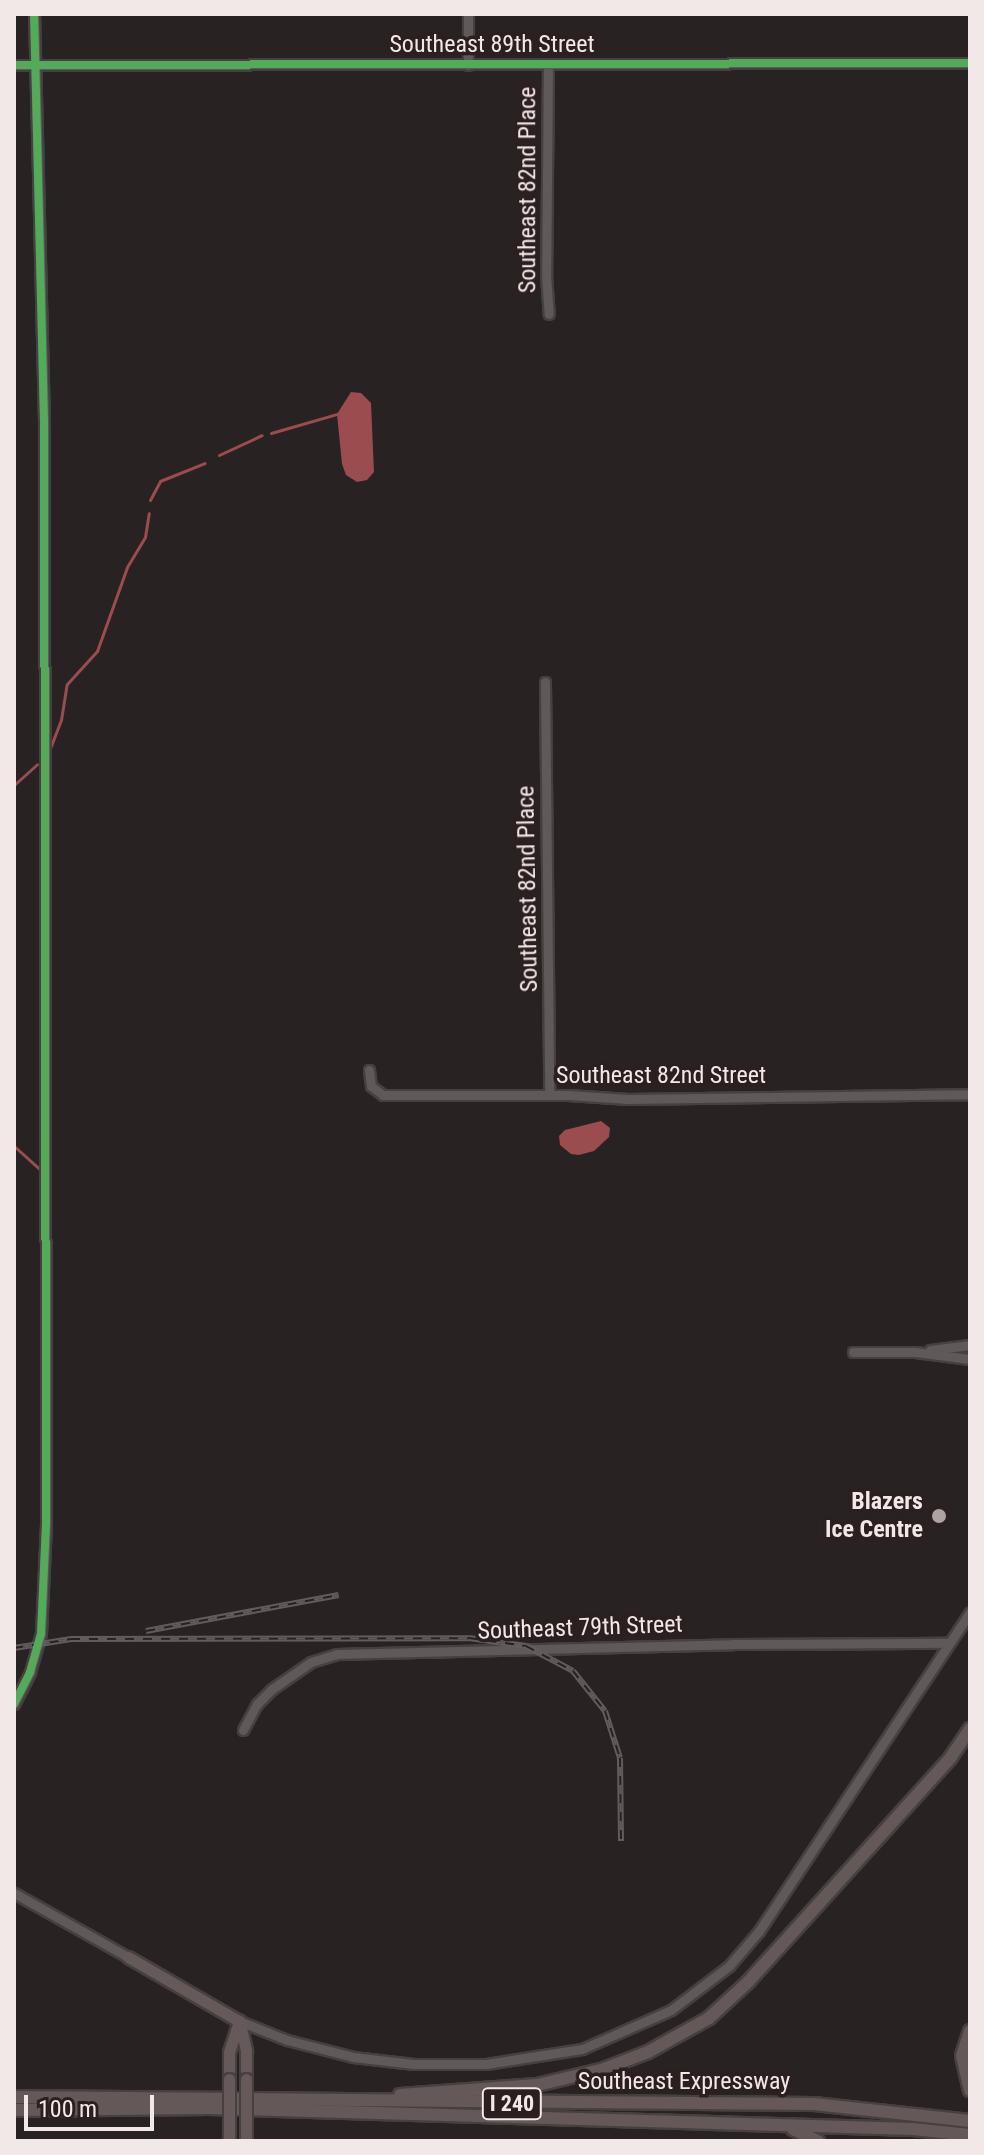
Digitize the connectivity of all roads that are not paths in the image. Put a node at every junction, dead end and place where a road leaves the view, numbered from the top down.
1 (34, 14) edge
2 (468, 14) edge
3 (970, 63) edge
4 (14, 65) edge
5 (34, 65) junction
6 (468, 65) junction
7 (548, 65) junction
8 (549, 314) dead end
9 (545, 682) dead end
10 (369, 1070) dead end
11 (970, 1094) edge
12 (549, 1095) junction
13 (970, 1345) edge
14 (853, 1352) dead end
15 (915, 1352) junction
16 (970, 1359) edge
17 (970, 1612) edge
18 (949, 1643) junction
19 (14, 1704) edge
20 (970, 1729) edge
21 (243, 1730) dead end
22 (14, 1893) edge
23 (128, 1957) joint
24 (239, 2021) junction
25 (970, 2031) edge
26 (970, 2090) edge
27 (14, 2097) edge
28 (337, 2101) junction
29 (14, 2110) edge
30 (970, 2121) edge
31 (790, 2128) junction
32 (970, 2135) edge
33 (229, 2141) edge
34 (246, 2141) edge
35 (818, 2141) edge

1 - 5 street
2 - 6 street
3 - 7 street, Southeast 89th Street
4 - 5 street, Southeast 89th Street
5 - 6 street, Southeast 89th Street
5 - 19 street
6 - 7 street, Southeast 89th Street
7 - 8 street, Southeast 82nd Place
9 - 12 street, Southeast 82nd Place
10 - 12 street, Southeast 82nd Street
11 - 12 street, Southeast 82nd Street
13 - 15 street
14 - 15 street
15 - 16 street
17 - 18 street
18 - 21 street, Southeast 79th Street
18 - 24 street
20 - 28 highway
22 - 23 street
23 - 24 main road
24 - 33 main road, bridge
24 - 34 main road, bridge
25 - 26 highway
27 - 28 highway, Southeast Expressway / I 240
28 - 30 highway, Southeast Expressway / I 240
29 - 31 highway, Southeast Expressway / I 240
31 - 32 highway, Southeast Expressway / I 240
31 - 35 highway

